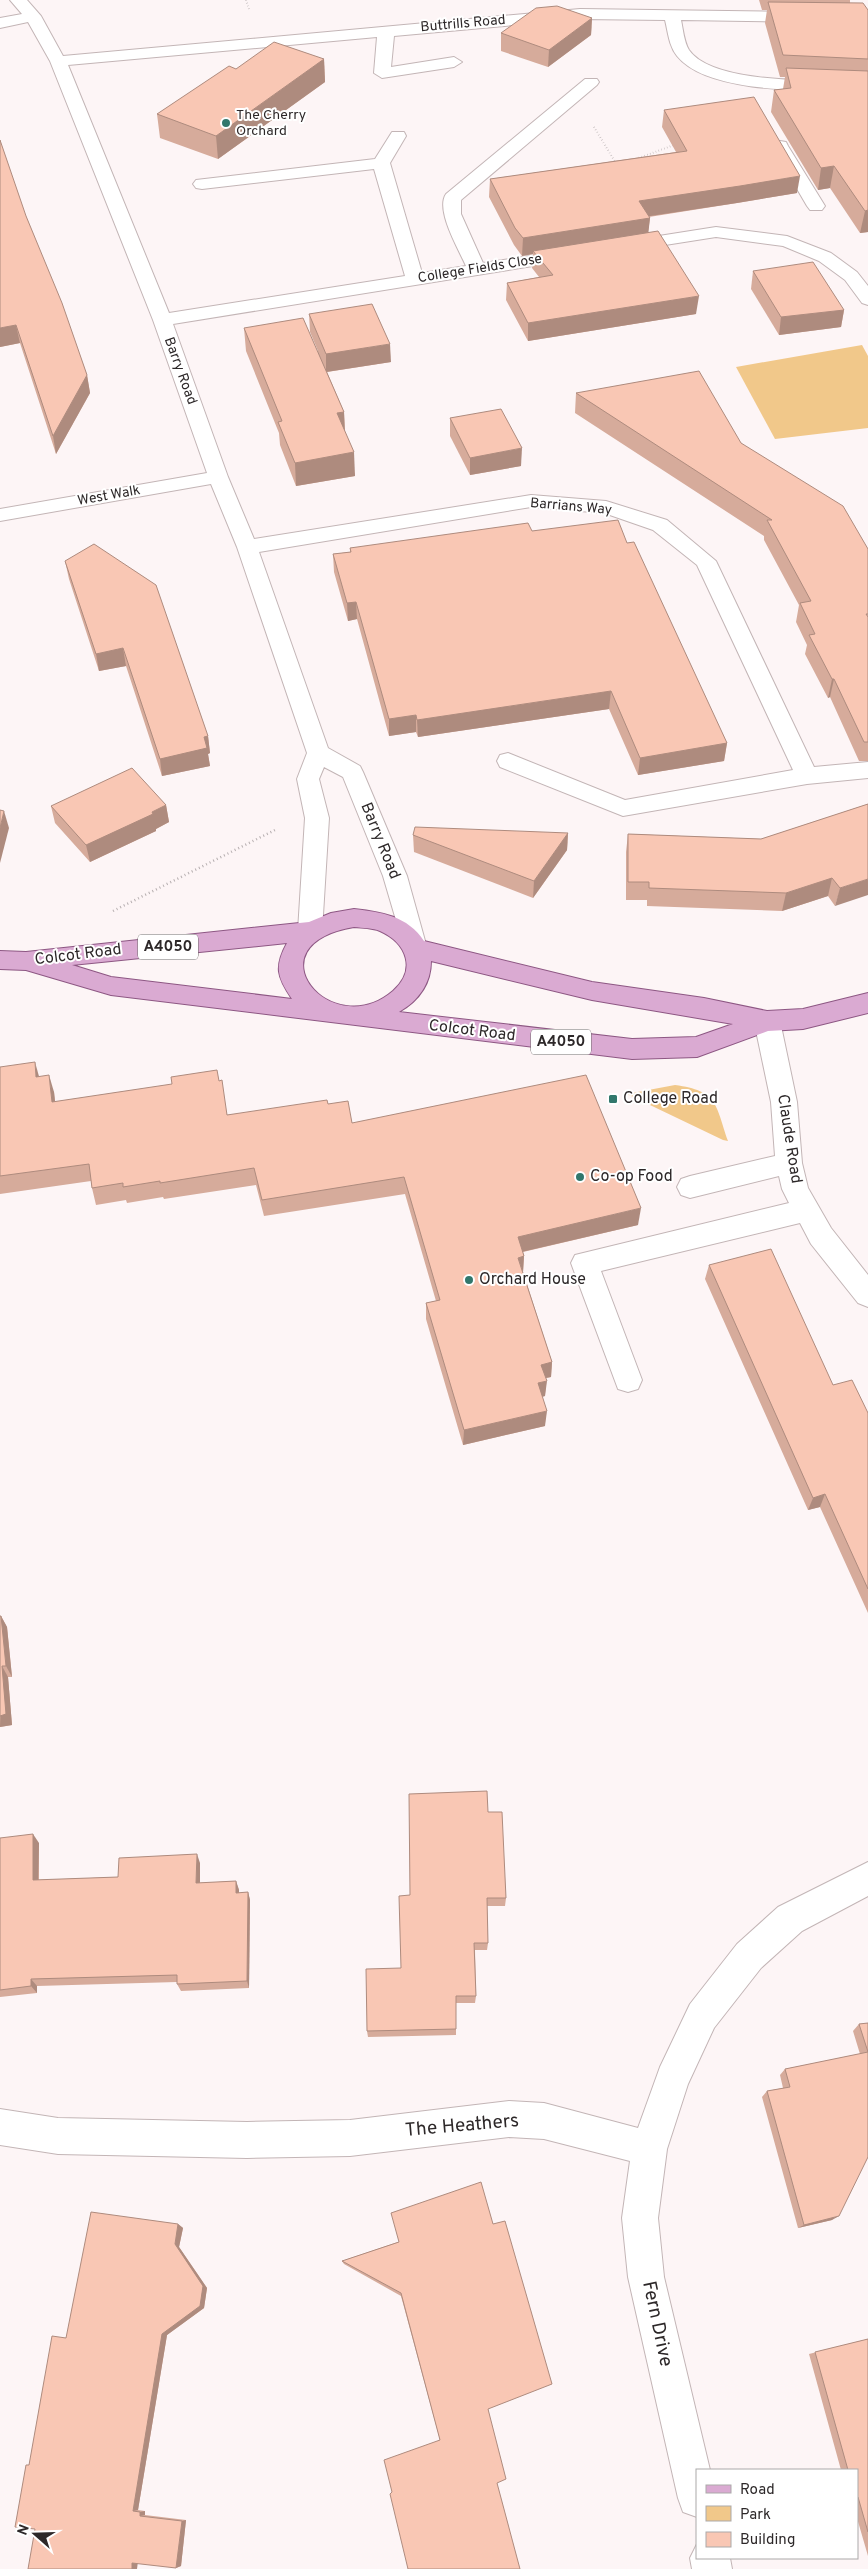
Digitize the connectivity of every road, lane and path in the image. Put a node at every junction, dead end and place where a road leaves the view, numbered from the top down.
1 (18, 0) edge
2 (672, 14) junction
3 (33, 16) junction
4 (868, 18) edge
5 (0, 23) edge
6 (386, 31) junction
7 (58, 61) junction
8 (454, 62) dead end
9 (591, 82) dead end
10 (750, 82) junction
11 (868, 86) edge
12 (575, 95) junction
13 (753, 99) edge
14 (772, 132) edge
15 (398, 136) dead end
16 (674, 145) edge
17 (633, 160) edge
18 (380, 163) junction
19 (625, 163) edge
20 (202, 184) dead end
21 (816, 206) dead end
22 (613, 248) edge
23 (584, 253) edge
24 (477, 270) junction
25 (859, 275) edge
26 (415, 280) junction
27 (868, 299) edge
28 (162, 320) junction
29 (218, 477) junction
30 (0, 515) edge
31 (247, 547) junction
32 (318, 753) junction
33 (508, 761) dead end
34 (868, 770) edge
35 (807, 776) junction
36 (316, 816) junction
37 (310, 931) junction
38 (415, 948) junction
39 (74, 955) junction
40 (0, 960) edge
41 (26, 961) junction
42 (868, 1003) edge
43 (341, 1014) junction
44 (767, 1021) junction
45 (789, 1162) junction
46 (690, 1187) dead end
47 (806, 1210) junction
48 (868, 1295) edge
49 (628, 1380) dead end
50 (868, 1878) edge
51 (0, 2127) edge
52 (649, 2149) junction
53 (696, 2494) edge

1 - 3 street, Barry Road
2 - 4 street, Buttrills Road
2 - 6 street, Buttrills Road
2 - 10 street
3 - 5 street
3 - 7 street, Barry Road
6 - 7 street, Buttrills Road
6 - 8 street
7 - 28 street, Barry Road
9 - 12 street
10 - 11 street
10 - 13 street
12 - 19 path
12 - 24 street
14 - 21 street
15 - 18 street
16 - 17 path
18 - 20 street
18 - 26 street
22 - 25 street
23 - 24 street, College Fields Close
24 - 26 street, College Fields Close
25 - 27 street
26 - 28 street, College Fields Close
28 - 29 street, Barry Road
29 - 30 street, West Walk
29 - 31 street, Barry Road
31 - 32 street, Barry Road
31 - 35 street, Barrians Way
32 - 36 street
32 - 38 street, Barry Road
33 - 35 street
34 - 35 street
36 - 37 street
36 - 39 path
37 - 38 main road, Colcot Road / A4050
37 - 39 main road, Colcot Road / A4050
37 - 43 main road, Colcot Road / A4050
38 - 43 main road, Colcot Road / A4050
38 - 44 main road, Colcot Road / A4050
39 - 41 main road, Colcot Road / A4050
40 - 41 main road, Colcot Road / A4050
41 - 43 main road, Colcot Road / A4050
42 - 44 main road, Colcot Road / A4050
43 - 44 main road, Colcot Road / A4050
44 - 45 street, Claude Road
45 - 46 street
45 - 47 street, Claude Road
47 - 48 street, Claude Road
47 - 49 street
50 - 52 street
51 - 52 street, The Heathers
52 - 53 street, Fern Drive

